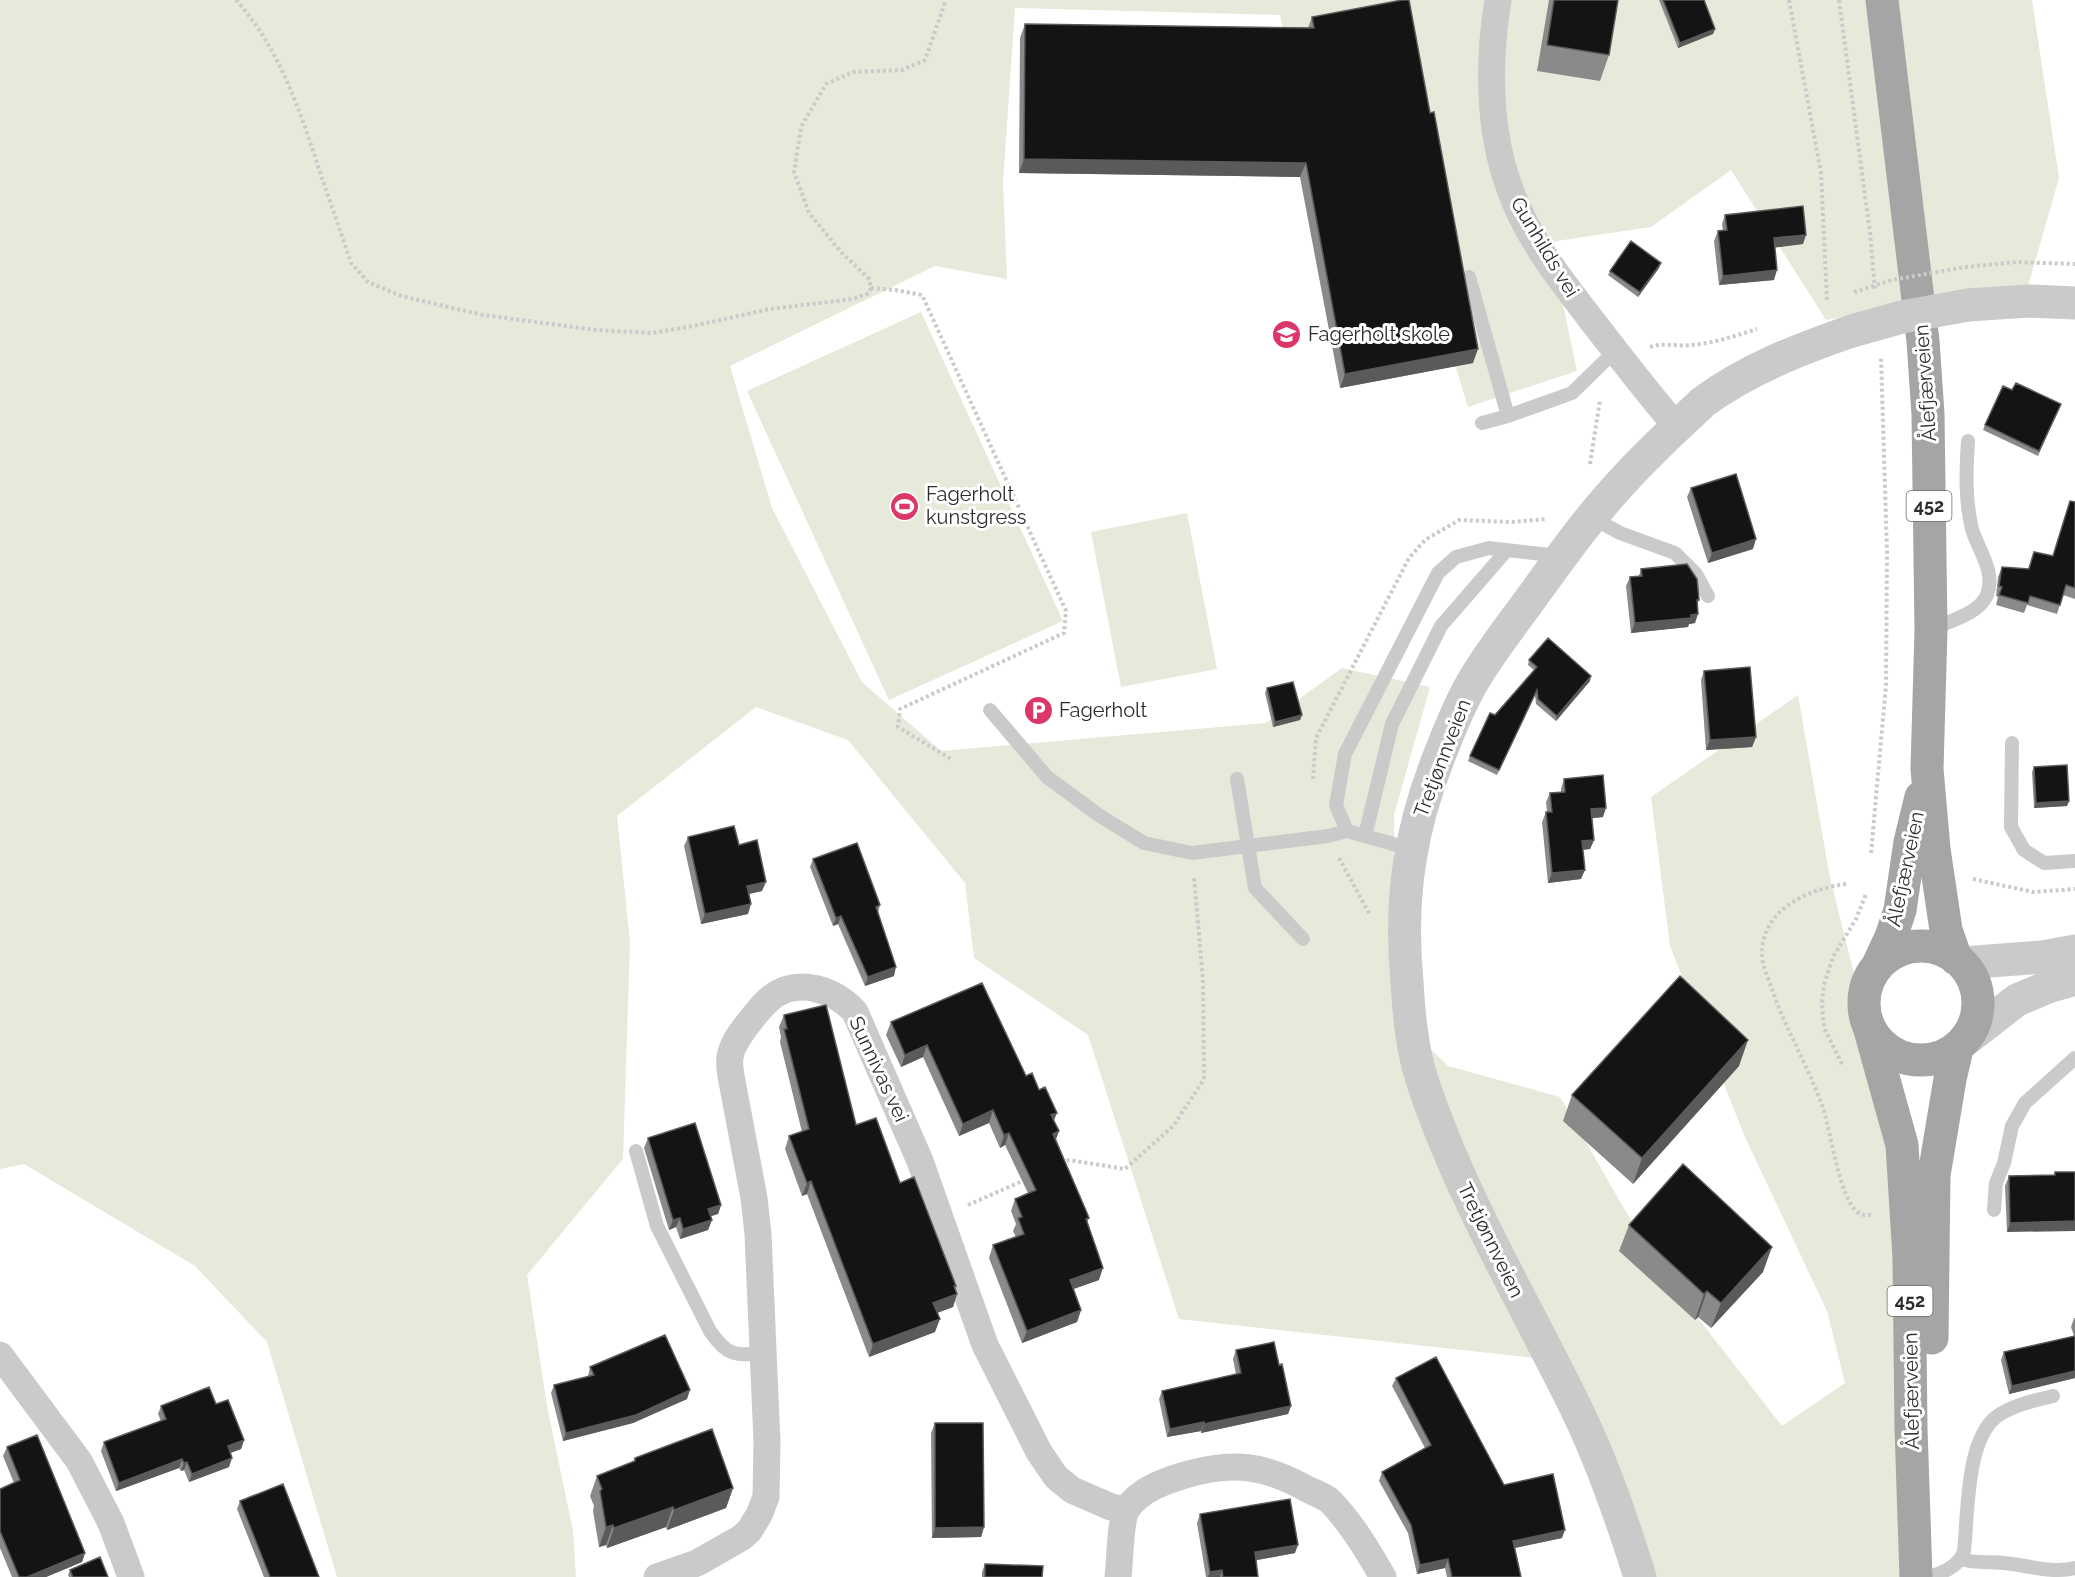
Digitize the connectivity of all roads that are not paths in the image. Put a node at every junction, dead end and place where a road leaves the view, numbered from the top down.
1 (1498, 0) edge
2 (1882, 0) edge
3 (1469, 277) dead end
4 (2075, 303) edge
5 (1616, 351) junction
6 (1508, 416) junction
7 (1482, 423) dead end
8 (1677, 427) junction
9 (1968, 441) dead end
10 (1592, 517) junction
11 (1507, 550) junction
12 (1561, 557) junction
13 (1708, 596) dead end
14 (1930, 630) junction
15 (990, 710) dead end
16 (2012, 743) dead end
17 (1928, 769) junction
18 (1237, 779) dead end
19 (1347, 831) junction
20 (1365, 836) junction
21 (1249, 846) junction
22 (1411, 849) junction
23 (2075, 861) edge
24 (1303, 939) dead end
25 (2075, 951) edge
26 (1959, 961) junction
27 (1876, 967) junction
28 (2075, 979) edge
29 (1870, 1030) junction
30 (1963, 1043) junction
31 (2075, 1058) edge
32 (636, 1151) dead end
33 (1994, 1210) dead end
34 (764, 1353) junction
35 (0, 1355) edge
36 (2053, 1396) dead end
37 (1126, 1510) junction
38 (1962, 1559) junction
39 (2075, 1568) edge
40 (131, 1577) edge
41 (657, 1577) edge
42 (1118, 1577) edge
43 (1383, 1577) edge
44 (1640, 1577) edge
45 (1928, 1577) edge

1 - 5 street, Gunhilds vei
2 - 14 main road, Ålefjærveien / 452
3 - 6 lane
4 - 8 street, Tretjønnveien, bridge
5 - 6 lane
5 - 8 street, Gunhilds vei
6 - 7 lane
8 - 10 street, Tretjønnveien
9 - 14 lane
10 - 12 street, Tretjønnveien
10 - 13 lane
11 - 12 lane
11 - 19 lane
11 - 20 lane
12 - 22 street, Tretjønnveien
14 - 17 main road, Ålefjærveien / 452
15 - 21 lane
16 - 23 lane
17 - 26 main road, Ålefjærveien / 452
17 - 27 main road, Ålefjærveien / 452
18 - 21 lane
19 - 20 lane
19 - 21 lane
20 - 22 lane
21 - 24 lane
22 - 44 street, Tretjønnveien
25 - 26 street
26 - 27 main road
26 - 30 main road, 452
27 - 29 main road, 452
28 - 30 street
29 - 30 main road
29 - 45 main road, Ålefjærveien / 452
30 - 45 main road, Ålefjærveien / 452
31 - 33 lane
32 - 34 lane
34 - 37 street, Sunnivas vei
34 - 41 street, Sunnivas vei
35 - 40 street
36 - 38 lane
37 - 42 street
37 - 43 street
38 - 39 lane
38 - 45 lane

